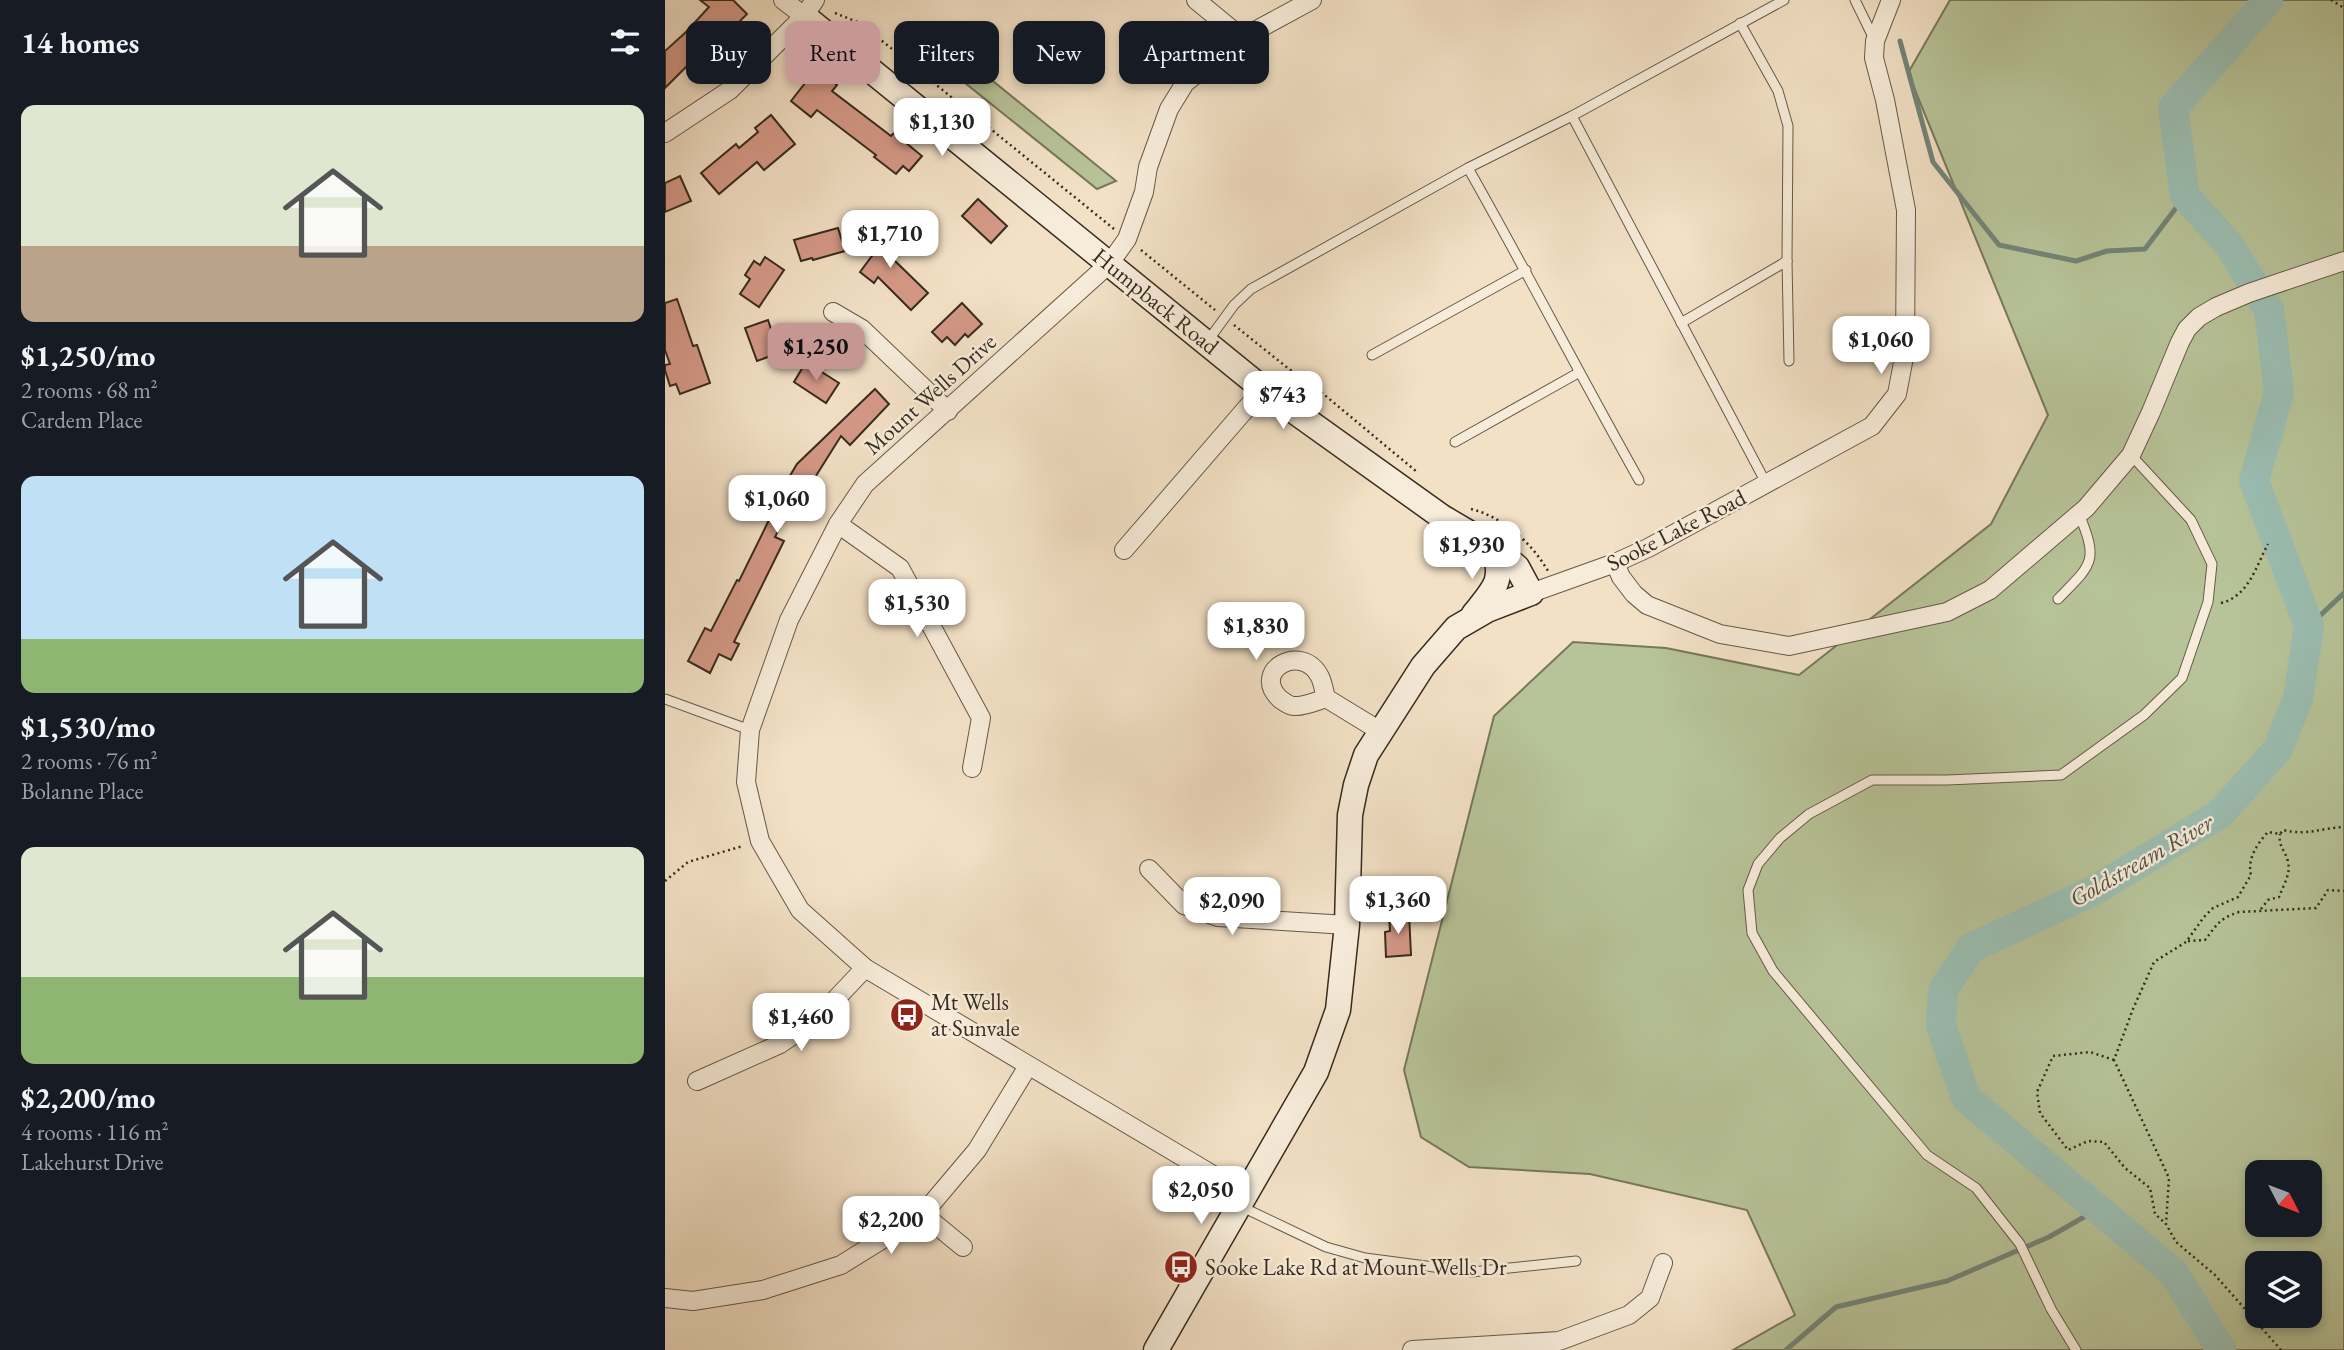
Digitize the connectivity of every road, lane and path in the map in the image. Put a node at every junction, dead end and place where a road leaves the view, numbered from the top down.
1 (783, 0) edge
2 (1196, 0) edge
3 (1312, 0) edge
4 (1784, 0) edge
5 (1855, 0) edge
6 (1891, 0) edge
7 (2331, 0) edge
8 (809, 8) edge
9 (2344, 8) edge
10 (1221, 21) edge
11 (1269, 23) edge
12 (1740, 23) junction
13 (1875, 41) junction
14 (1184, 84) edge
15 (1572, 116) junction
16 (665, 133) edge
17 (1468, 169) junction
18 (1787, 261) junction
19 (2344, 261) edge
20 (1110, 263) junction
21 (1526, 270) junction
22 (833, 312) dead end
23 (1681, 323) junction
24 (1206, 343) junction
25 (1372, 355) dead end
26 (1789, 361) dead end
27 (1579, 373) junction
28 (1263, 389) junction
29 (948, 411) junction
30 (1455, 442) dead end
31 (2131, 454) junction
32 (1639, 480) dead end
33 (1766, 483) junction
34 (2079, 514) junction
35 (838, 524) junction
36 (2268, 544) dead end
37 (1493, 547) junction
38 (1123, 550) dead end
39 (1615, 563) junction
40 (1531, 593) junction
41 (2058, 600) dead end
42 (2208, 602) junction
43 (1472, 617) junction
44 (1326, 698) dead end
45 (665, 699) edge
46 (750, 730) junction
47 (1380, 731) junction
48 (972, 768) dead end
49 (2344, 827) edge
50 (2280, 834) junction
51 (760, 841) junction
52 (1149, 869) dead end
53 (665, 881) edge
54 (2344, 891) edge
55 (2261, 909) junction
56 (1347, 925) junction
57 (2186, 942) junction
58 (865, 968) junction
59 (2114, 1060) junction
60 (1028, 1066) junction
61 (697, 1081) dead end
62 (1242, 1200) junction
63 (923, 1214) junction
64 (2166, 1224) junction
65 (963, 1247) dead end
66 (1576, 1261) dead end
67 (1663, 1263) dead end
68 (665, 1298) edge
69 (1156, 1350) edge
70 (1412, 1350) edge
71 (2076, 1350) edge
72 (2281, 1350) edge

1 - 8 street, Humpback Road
2 - 10 street
3 - 11 street, Mount Wells Drive
4 - 12 lane
5 - 13 lane
6 - 13 street, Sooke Lake Road
7 - 9 path
8 - 16 street
8 - 20 street, Humpback Road
12 - 15 lane
12 - 18 lane
13 - 33 street, Sooke Lake Road
14 - 20 street, Mount Wells Drive
15 - 17 lane
15 - 23 lane
17 - 21 lane
17 - 24 lane
18 - 23 lane
18 - 26 lane
19 - 31 street
20 - 24 street, Humpback Road
20 - 29 street, Mount Wells Drive
21 - 25 lane
21 - 27 lane
22 - 29 street
23 - 33 lane
24 - 28 street, Humpback Road
27 - 30 lane
27 - 32 lane
28 - 37 street, Humpback Road
28 - 38 street
29 - 35 street, Mount Wells Drive
31 - 34 street
31 - 42 lane
33 - 39 street, Sooke Lake Road
34 - 39 street
34 - 41 lane
35 - 46 street, Mount Wells Drive
35 - 48 street
36 - 42 path
37 - 40 street, Humpback Road
37 - 43 street
39 - 40 street, Sooke Lake Road
40 - 43 street, Sooke Lake Road
42 - 71 lane
43 - 47 street, Sooke Lake Road
44 - 47 street
45 - 46 lane
46 - 51 street, Mount Wells Drive
47 - 56 street, Sooke Lake Road
49 - 50 path
50 - 55 path
50 - 57 path
51 - 53 path
51 - 58 street, Mount Wells Drive
52 - 56 street
54 - 55 path
55 - 57 path
56 - 62 street, Sooke Lake Road
57 - 59 path
58 - 60 street, Mount Wells Drive
58 - 61 street
59 - 64 path
59 - 64 path
60 - 62 street, Mount Wells Drive
60 - 63 street
62 - 66 lane
62 - 69 street, Sooke Lake Road
63 - 65 street
63 - 68 street
64 - 72 path
67 - 70 street

